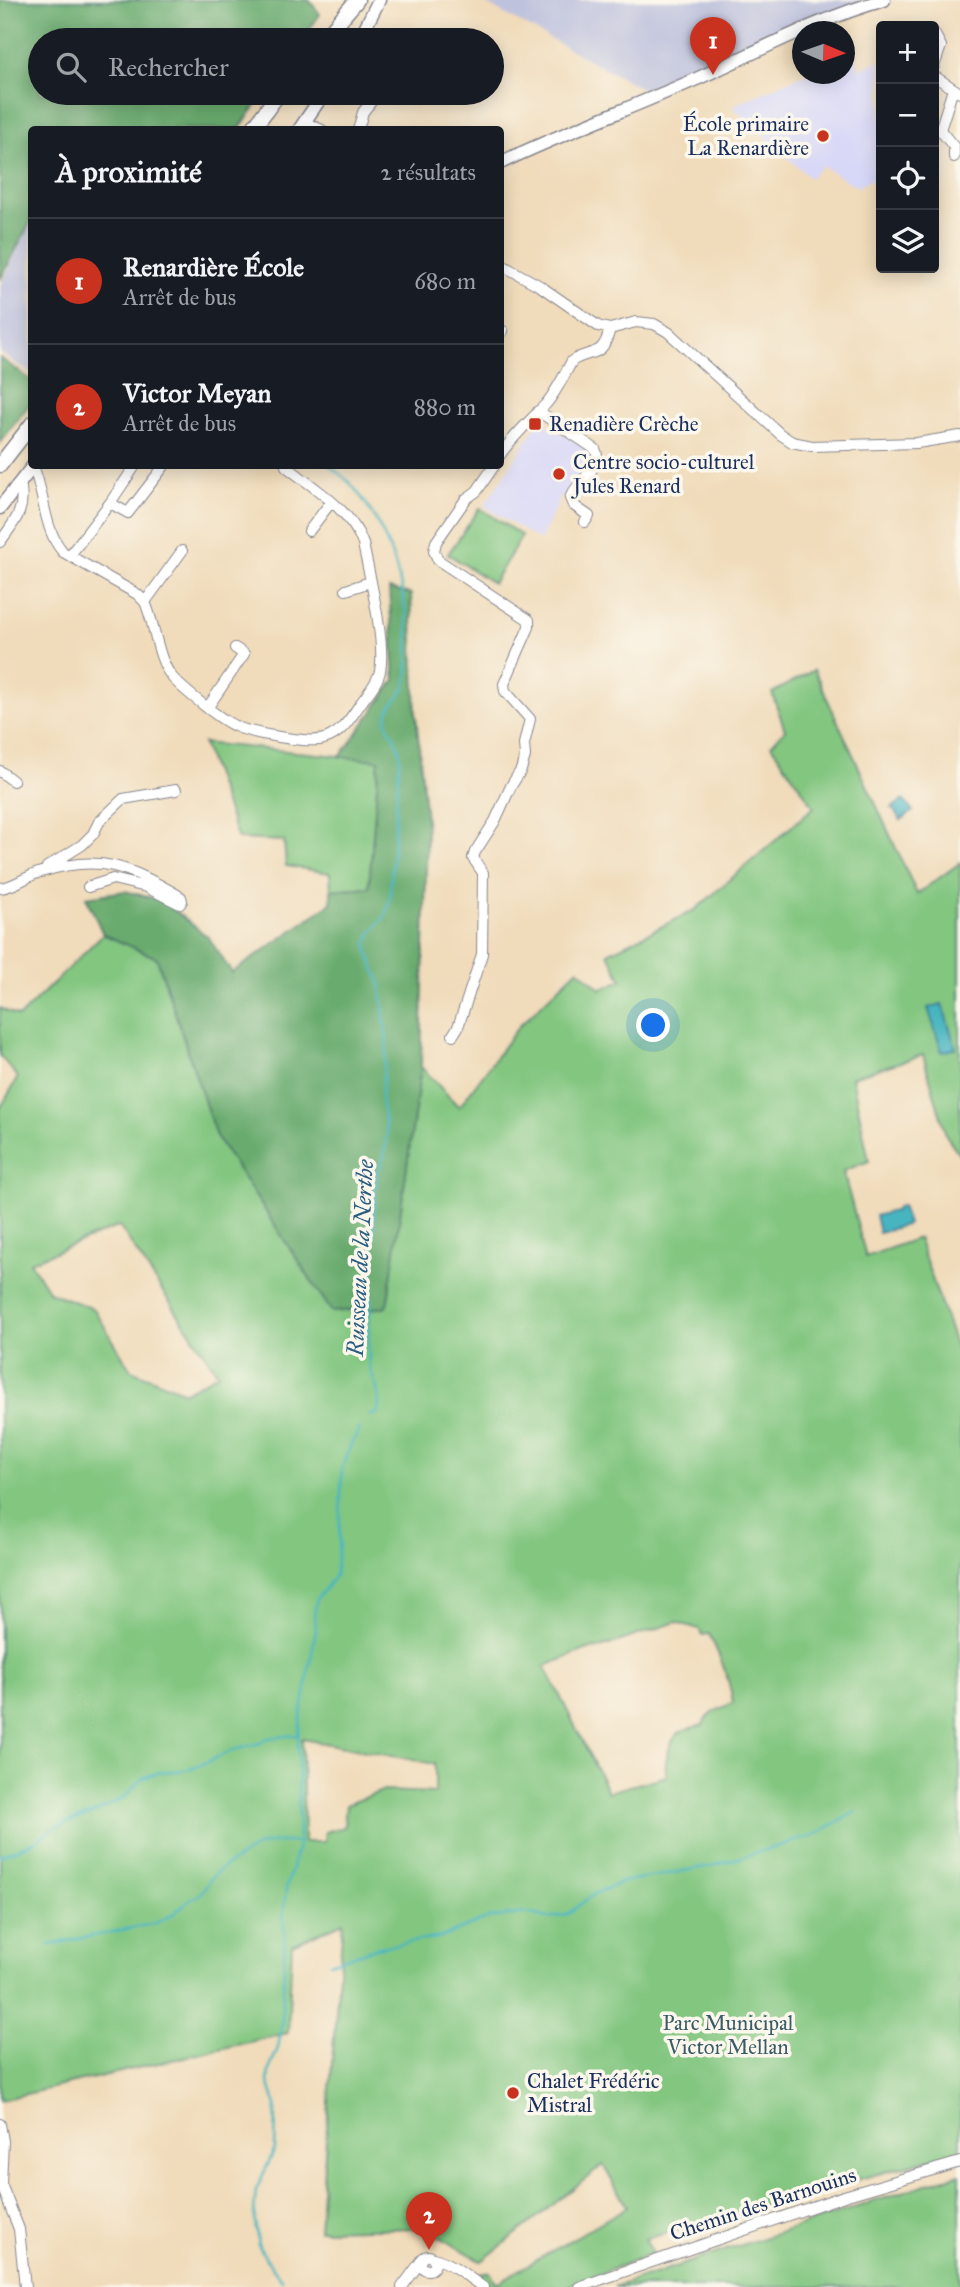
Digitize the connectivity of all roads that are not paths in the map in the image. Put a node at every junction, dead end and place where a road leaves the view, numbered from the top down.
1 (344, 0) edge
2 (357, 0) edge
3 (379, 0) edge
4 (884, 0) edge
5 (324, 28) edge
6 (333, 28) edge
7 (365, 28) edge
8 (939, 79) edge
9 (957, 91) edge
10 (270, 105) edge
11 (316, 105) edge
12 (369, 105) edge
13 (255, 126) edge
14 (301, 126) edge
15 (359, 126) edge
16 (954, 157) dead end
17 (504, 161) edge
18 (504, 266) edge
19 (610, 329) junction
20 (538, 411) junction
21 (28, 429) edge
22 (960, 436) edge
23 (504, 450) edge
24 (0, 466) edge
25 (31, 469) edge
26 (34, 469) edge
27 (133, 469) edge
28 (162, 469) edge
29 (290, 469) edge
30 (492, 469) edge
31 (20, 482) junction
32 (331, 502) junction
33 (110, 503) junction
34 (0, 508) edge
35 (585, 522) dead end
36 (309, 531) dead end
37 (0, 542) edge
38 (182, 551) dead end
39 (69, 555) junction
40 (370, 582) junction
41 (346, 590) dead end
42 (145, 602) junction
43 (235, 648) dead end
44 (208, 707) junction
45 (0, 771) edge
46 (13, 781) dead end
47 (176, 790) dead end
48 (38, 872) junction
49 (89, 887) dead end
50 (0, 888) edge
51 (453, 1035) dead end
52 (0, 2124) edge
53 (960, 2162) edge
54 (26, 2287) edge
55 (402, 2287) edge
56 (483, 2287) edge
57 (579, 2287) edge

1 - 5 main road
2 - 6 main road
3 - 7 street
4 - 17 street
8 - 9 street
9 - 16 street
10 - 13 main road
11 - 14 street
12 - 15 street
18 - 19 street
19 - 20 street
19 - 22 street
20 - 23 street
20 - 35 street
21 - 24 main road
25 - 31 street
26 - 39 street
27 - 33 street
28 - 33 street
29 - 32 street
30 - 51 street
31 - 34 street
31 - 37 street
32 - 36 street
32 - 40 street
33 - 39 street
38 - 42 street
39 - 42 street
40 - 41 street
40 - 44 street
42 - 44 street
43 - 44 street
45 - 46 street
47 - 48 street
48 - 49 street
48 - 50 street
52 - 54 street
53 - 57 street, Chemin des Barnouins
55 - 56 street

